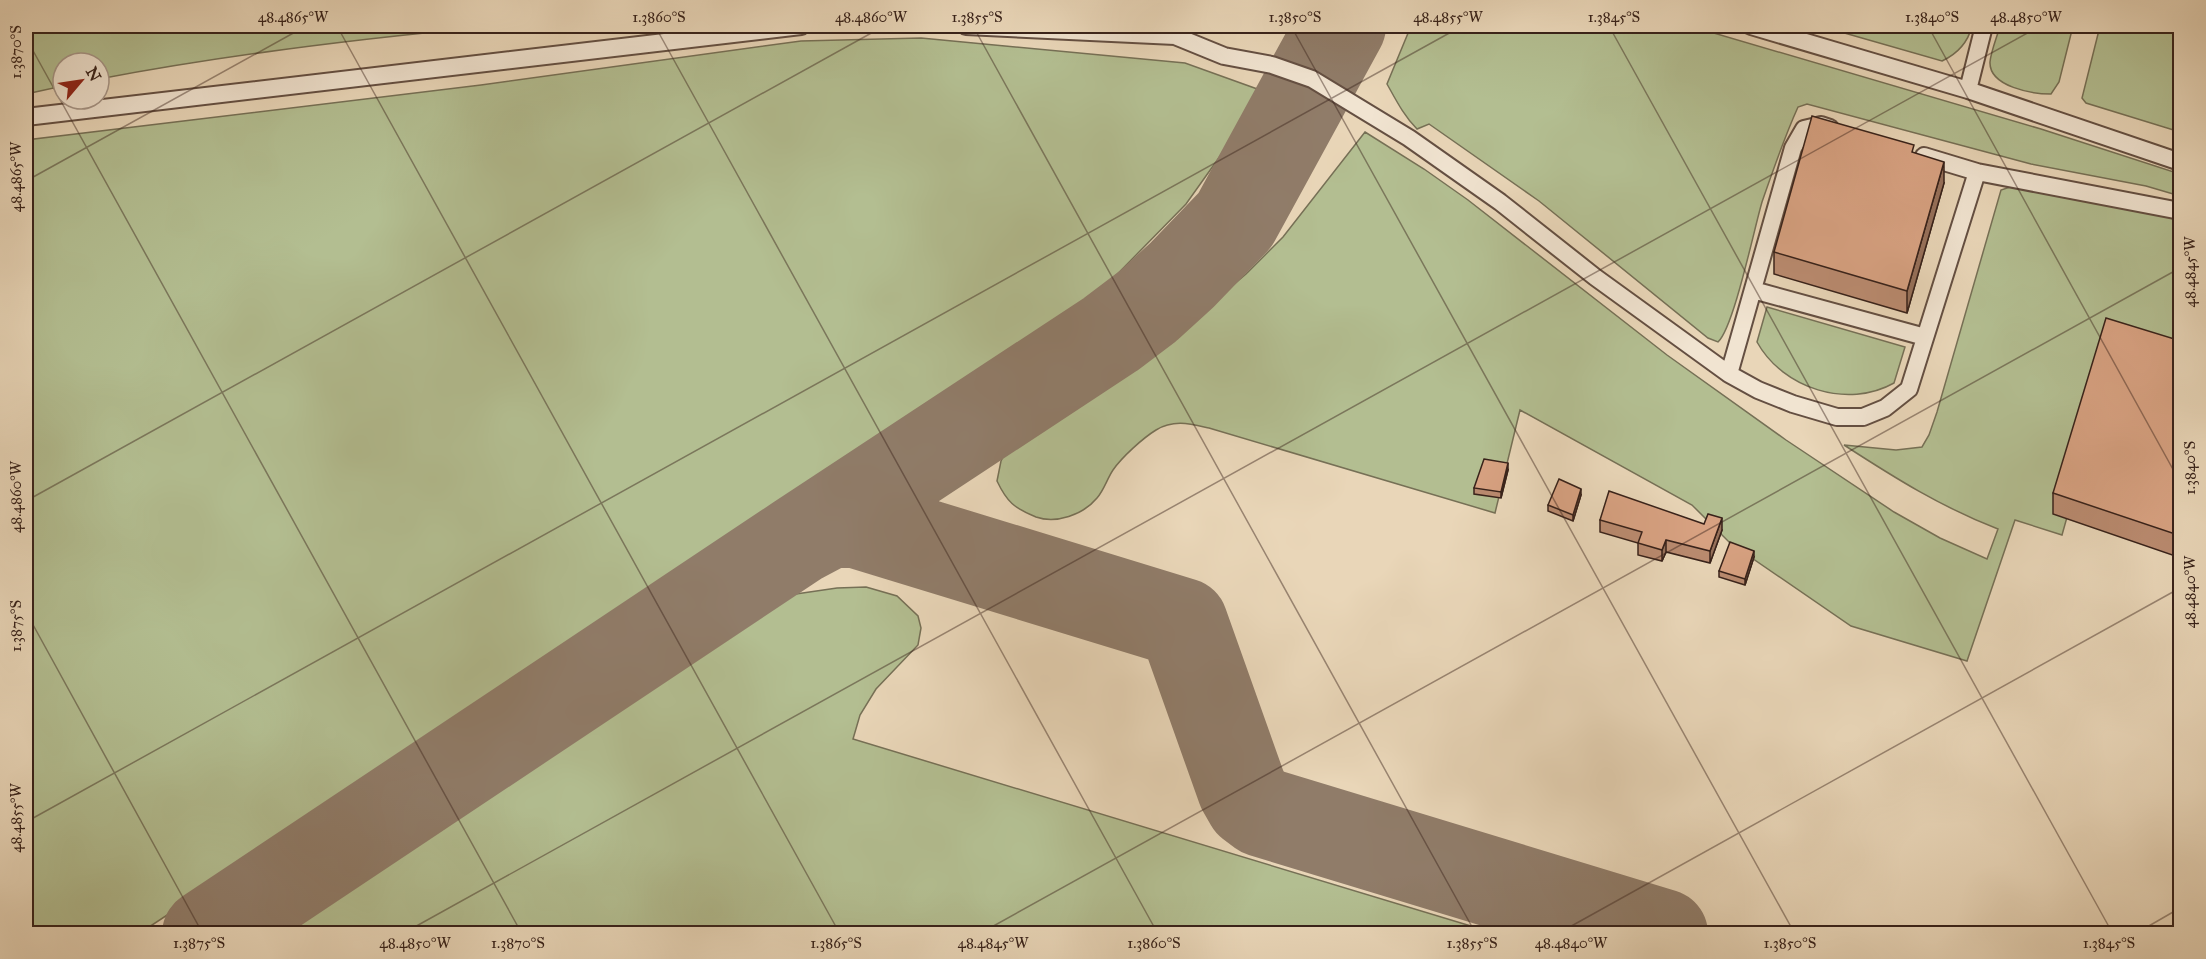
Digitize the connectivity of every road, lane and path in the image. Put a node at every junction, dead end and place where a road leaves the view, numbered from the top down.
1 (801, 26) edge
2 (966, 26) edge
3 (1751, 26) edge
4 (1984, 26) edge
5 (1177, 31) edge
6 (1968, 90) junction
7 (26, 117) edge
8 (1843, 132) edge
9 (1910, 152) edge
10 (2181, 162) edge
11 (1977, 172) junction
12 (2181, 211) edge
13 (1753, 290) junction
14 (1925, 337) junction
15 (1728, 374) junction

1 - 7 lane
2 - 5 lane
3 - 6 lane
4 - 6 lane
5 - 15 lane
6 - 10 lane
8 - 13 lane
9 - 11 lane
11 - 12 lane
11 - 14 lane
13 - 14 lane
13 - 15 lane
14 - 15 lane

